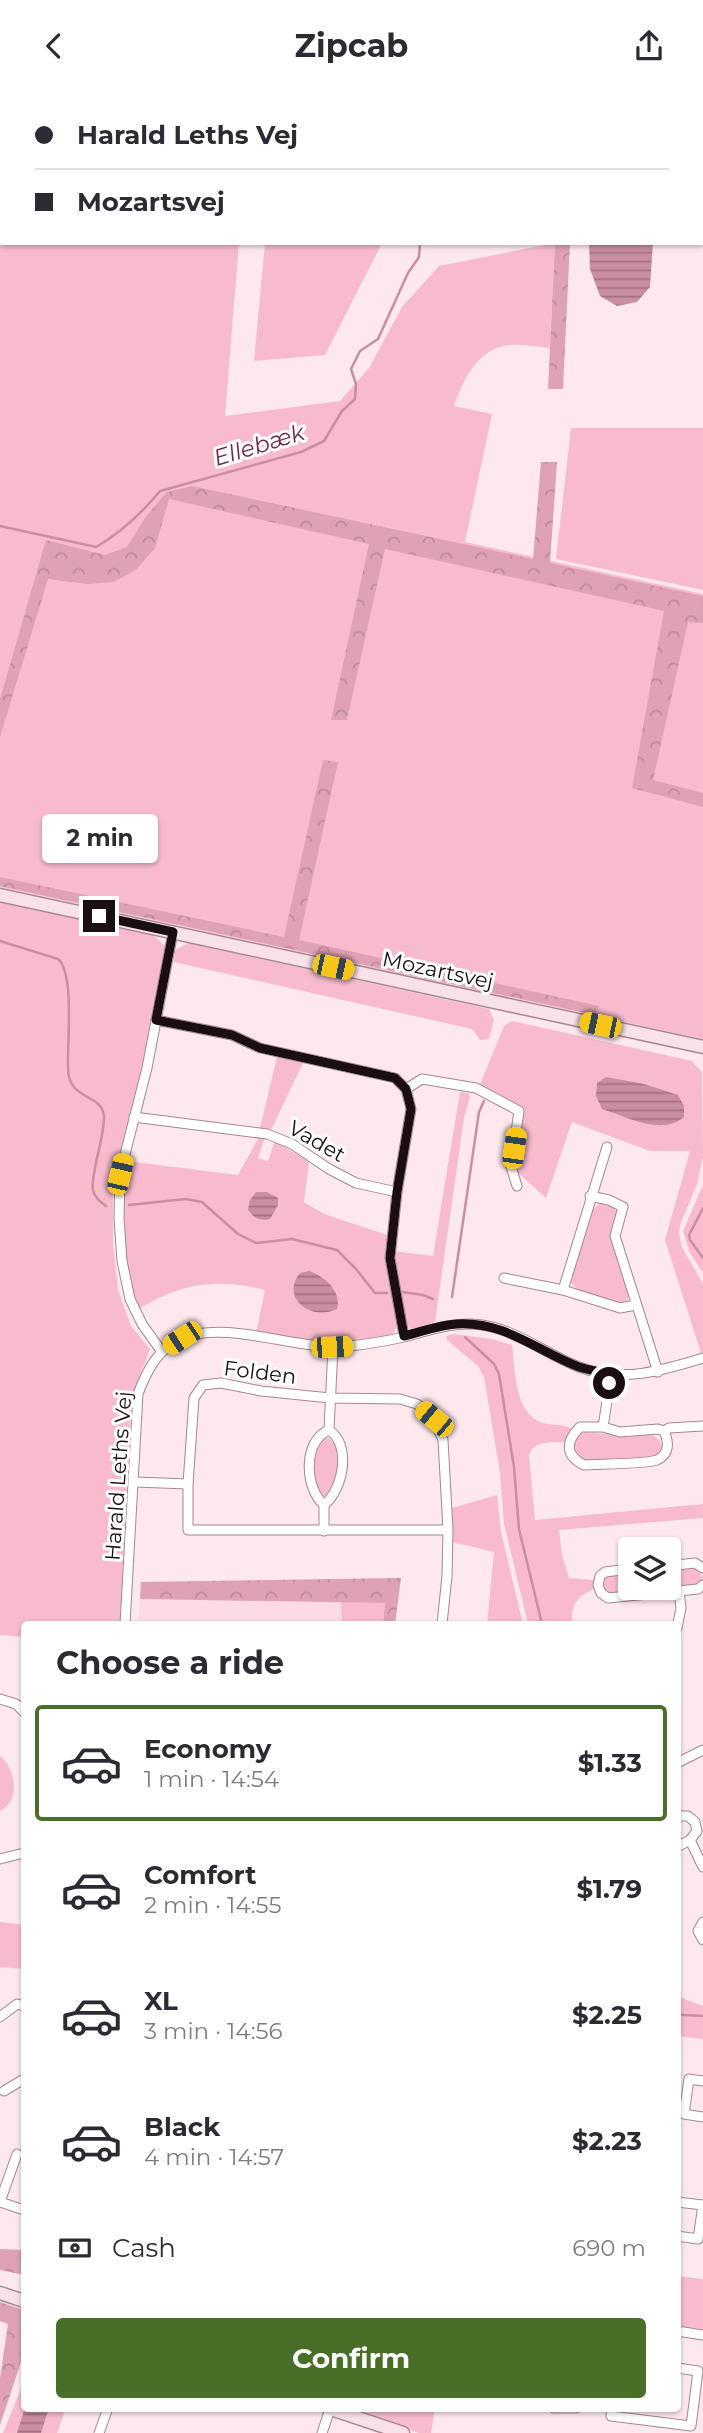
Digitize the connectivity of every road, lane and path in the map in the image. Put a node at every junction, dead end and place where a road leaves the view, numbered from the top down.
1 (0, 895) edge
2 (173, 932) junction
3 (156, 1020) junction
4 (703, 1047) edge
5 (406, 1089) junction
6 (134, 1117) junction
7 (607, 1147) dead end
8 (517, 1186) dead end
9 (397, 1192) junction
10 (590, 1196) junction
11 (504, 1278) dead end
12 (562, 1290) junction
13 (636, 1305) junction
14 (404, 1336) junction
15 (332, 1347) junction
16 (162, 1352) junction
17 (703, 1358) edge
18 (658, 1372) junction
19 (611, 1375) junction
20 (330, 1398) junction
21 (703, 1426) edge
22 (603, 1427) junction
23 (329, 1430) junction
24 (664, 1431) junction
25 (135, 1482) junction
26 (188, 1484) junction
27 (324, 1505) junction
28 (448, 1530) junction
29 (324, 1531) junction
30 (681, 1565) edge
31 (703, 1568) edge
32 (618, 1570) edge
33 (703, 1585) edge
34 (681, 1591) edge
35 (618, 1597) edge
36 (680, 1600) edge
37 (125, 1621) edge
38 (442, 1621) edge
39 (678, 1621) edge
40 (0, 1699) edge
41 (21, 1709) edge
42 (703, 1750) edge
43 (681, 1761) edge
44 (681, 1815) edge
45 (690, 1840) junction
46 (681, 1845) edge
47 (21, 1854) edge
48 (0, 1859) edge
49 (703, 1867) edge
50 (703, 1922) edge
51 (703, 1940) edge
52 (21, 2005) edge
53 (0, 2017) edge
54 (21, 2081) edge
55 (703, 2081) edge
56 (5, 2091) dead end
57 (703, 2116) edge
58 (17, 2154) dead end
59 (681, 2202) edge
60 (703, 2205) edge
61 (21, 2209) edge
62 (681, 2237) edge
63 (0, 2293) edge
64 (21, 2300) edge
65 (681, 2332) edge
66 (703, 2335) edge
67 (681, 2369) edge
68 (107, 2412) edge
69 (328, 2412) edge
70 (341, 2412) edge
71 (612, 2412) edge
72 (99, 2433) edge
73 (322, 2433) edge
74 (403, 2433) edge

1 - 2 street, Mozartsvej
2 - 3 street
2 - 4 street, Mozartsvej
3 - 5 street
3 - 6 street
5 - 8 street
5 - 9 street
6 - 9 street, Vadet
6 - 16 street
7 - 10 street
9 - 14 street
10 - 12 street
10 - 13 street
11 - 12 street
12 - 13 street
13 - 18 street
14 - 15 street, Harald Leths Vej
14 - 19 street, Harald Leths Vej
15 - 16 street, Harald Leths Vej
15 - 20 street
16 - 25 street, Harald Leths Vej
17 - 18 street, Harald Leths Vej
18 - 19 street, Harald Leths Vej
19 - 22 street
20 - 23 street
20 - 26 street, Folden
20 - 28 street, Folden
21 - 24 street
22 - 24 street
22 - 24 street
23 - 27 street
23 - 27 street
25 - 26 street
25 - 37 street, Harald Leths Vej
26 - 29 street, Folden
27 - 29 street
28 - 29 street, Folden
28 - 38 street, Folden
30 - 31 street
32 - 35 street
33 - 34 street
36 - 39 street
40 - 41 street
42 - 43 street
44 - 45 street
45 - 46 street
45 - 49 street
47 - 48 street
50 - 51 street
52 - 53 street
54 - 56 street
55 - 57 street
58 - 61 street
59 - 60 street
60 - 62 street
63 - 64 street
65 - 66 street
67 - 71 street
68 - 72 street
69 - 73 street
70 - 74 street

